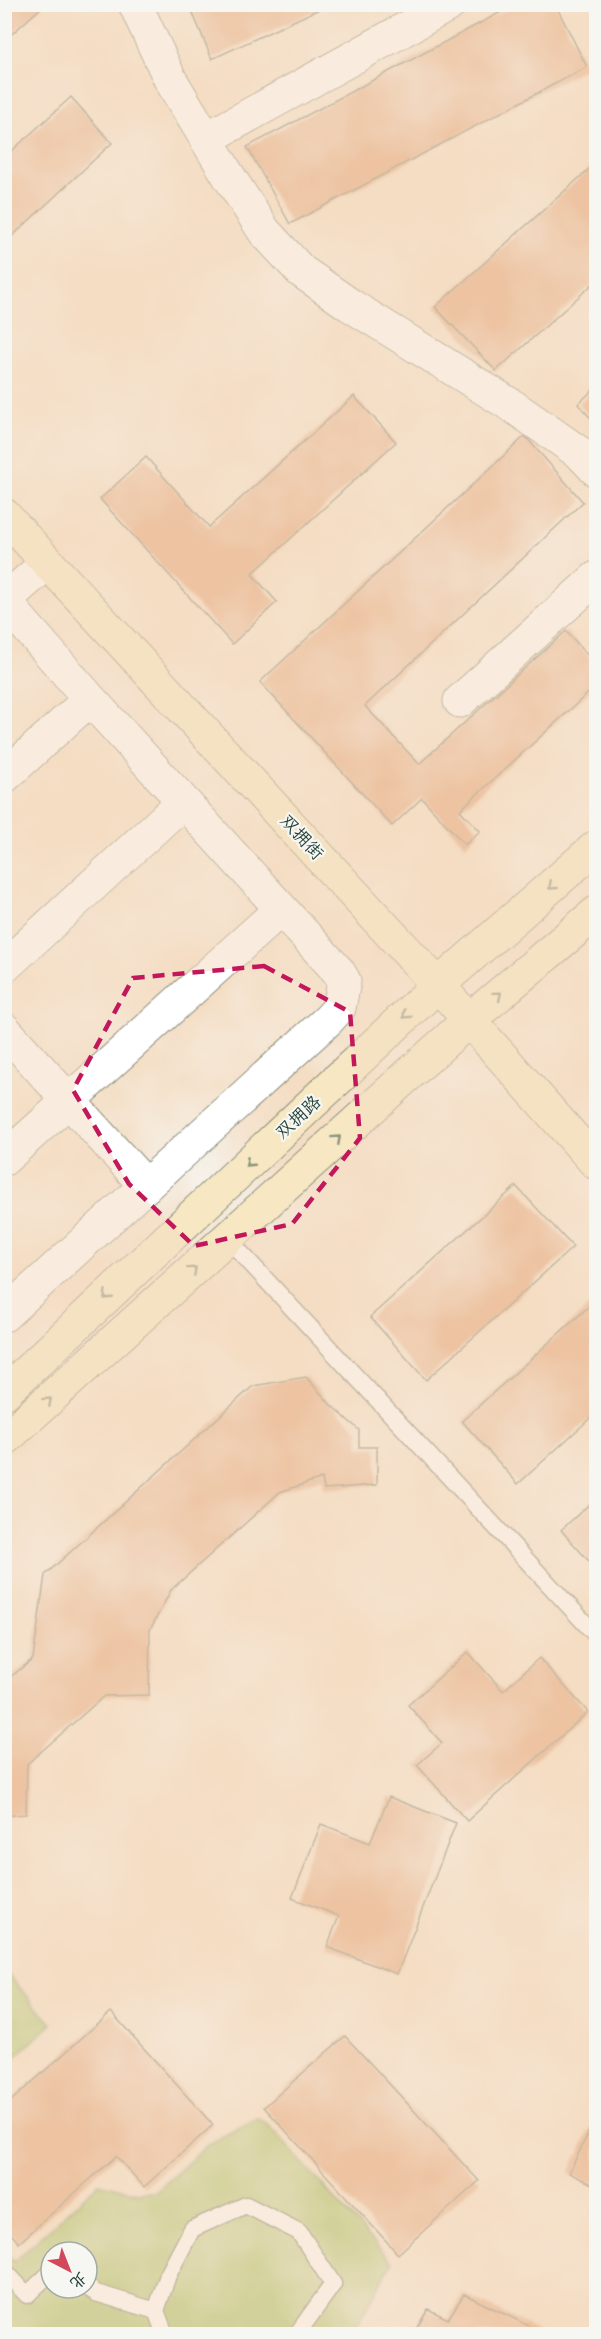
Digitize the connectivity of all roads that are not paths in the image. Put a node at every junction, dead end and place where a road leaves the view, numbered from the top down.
1 (135, 4) edge
2 (450, 4) edge
3 (206, 139) junction
4 (597, 470) edge
5 (4, 515) edge
6 (48, 562) junction
7 (597, 578) edge
8 (5, 601) edge
9 (90, 699) junction
10 (460, 701) dead end
11 (4, 777) edge
12 (183, 802) junction
13 (597, 847) edge
14 (281, 909) junction
15 (597, 913) edge
16 (4, 967) edge
17 (438, 985) junction
18 (469, 1020) junction
19 (4, 1029) edge
20 (69, 1101) junction
21 (4, 1160) edge
22 (597, 1163) edge
23 (146, 1186) junction
24 (228, 1239) junction
25 (4, 1315) edge
26 (4, 1393) edge
27 (4, 1440) edge
28 (597, 1635) edge
29 (4, 2270) edge
30 (39, 2284) edge
31 (99, 2294) edge
32 (156, 2311) junction
33 (165, 2334) edge
34 (297, 2334) edge

1 - 3 street
2 - 3 street
3 - 4 street
5 - 6 main road, 双拥街
6 - 8 street
6 - 17 main road, 双拥街
7 - 10 street
8 - 9 street
9 - 11 street
9 - 12 street
12 - 14 street
12 - 16 street
13 -> 17 main road, 双拥路
14 - 20 street
14 - 23 street
18 -> 15 main road
17 - 18 main road, 双拥街
17 -> 26 main road, 双拥路
18 - 22 main road, 双拥街
24 -> 18 main road
19 - 20 street
20 - 21 street
20 - 23 street
23 - 25 street
27 -> 24 main road
24 - 28 lane
29 - 30 lane
31 - 32 lane
32 - 33 lane
32 - 34 lane

